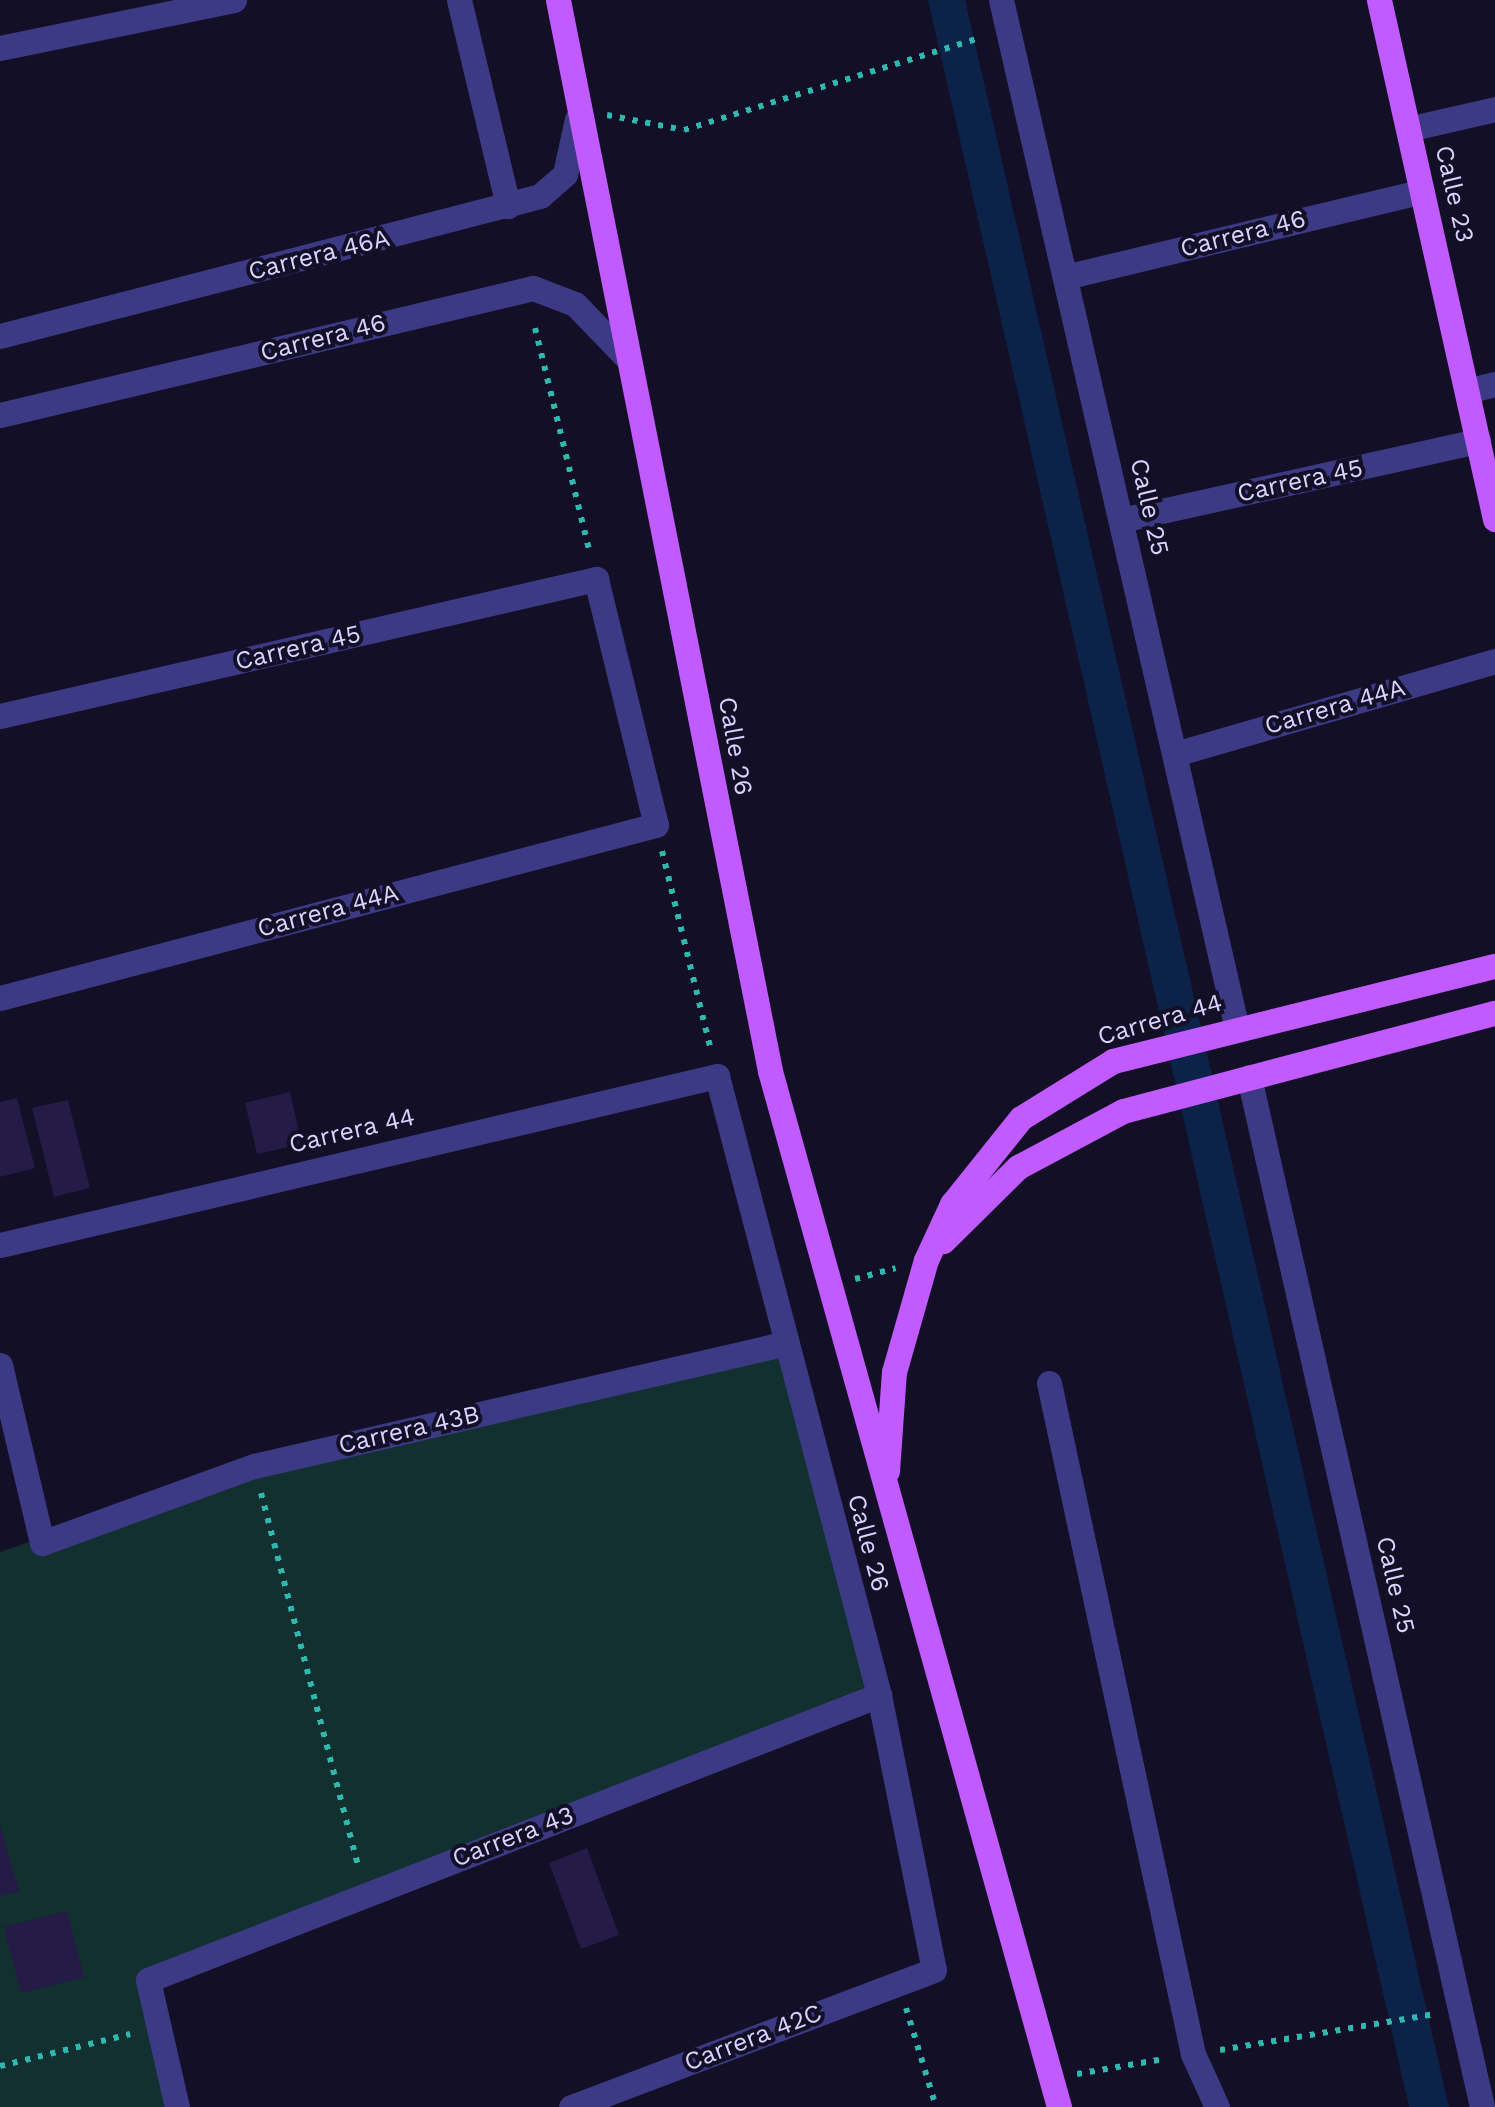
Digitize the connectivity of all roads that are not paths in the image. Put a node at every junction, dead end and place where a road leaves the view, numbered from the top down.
1 (234, 0) edge
2 (459, 0) edge
3 (558, 0) edge
4 (1001, 0) edge
5 (1380, 0) edge
6 (0, 48) edge
7 (1495, 109) edge
8 (576, 110) junction
9 (1408, 129) junction
10 (1422, 190) junction
11 (508, 206) junction
12 (1065, 277) junction
13 (0, 336) edge
14 (624, 355) junction
15 (1495, 384) edge
16 (1467, 391) junction
17 (0, 415) edge
18 (1478, 442) junction
19 (1495, 519) edge
20 (1121, 520) junction
21 (1495, 661) edge
22 (0, 716) edge
23 (1175, 754) junction
24 (656, 825) joint
25 (1495, 966) edge
26 (0, 998) edge
27 (1495, 1012) edge
28 (1228, 1031) junction
29 (717, 1076) joint
30 (1239, 1080) junction
31 (0, 1245) edge
32 (926, 1260) junction
33 (782, 1344) junction
34 (0, 1365) edge
35 (1049, 1383) dead end
36 (885, 1496) junction
37 (879, 1695) junction
38 (934, 1970) joint
39 (177, 2107) edge
40 (571, 2107) edge
41 (1059, 2107) edge
42 (1217, 2107) edge
43 (1482, 2107) edge

1 - 6 street
2 - 11 street
3 - 8 main road, Calle 26
4 - 12 street, Calle 25
5 - 9 main road, Calle 23
7 - 9 street
8 - 11 street, Carrera 46A
8 - 14 main road, Calle 26
9 - 10 main road, Calle 23
10 - 12 street, Carrera 46
10 - 16 main road, Calle 23
11 - 13 street, Carrera 46A
12 - 20 street, Calle 25
14 - 17 street, Carrera 46
14 - 36 main road, Calle 26
15 - 16 street
16 - 18 main road, Calle 23
18 - 19 main road, Calle 23
18 - 20 street, Carrera 45
20 - 23 street, Calle 25
21 - 23 street, Carrera 44A
22 - 24 street, Carrera 45
23 - 28 street, Calle 25
24 - 26 street, Carrera 44A
25 - 28 main road, Carrera 44
27 - 30 main road, Carrera 44
28 - 32 main road, Carrera 44
29 - 31 street, Carrera 44
29 - 33 street, Calle 26
30 - 32 main road, Carrera 44
30 - 43 street, Calle 25
32 - 36 main road, Carrera 44
33 - 34 street, Carrera 43B
33 - 37 street, Calle 26
35 - 42 street
36 - 41 main road
37 - 38 street, Calle 26
37 - 39 street, Carrera 43
38 - 40 street, Carrera 42C

